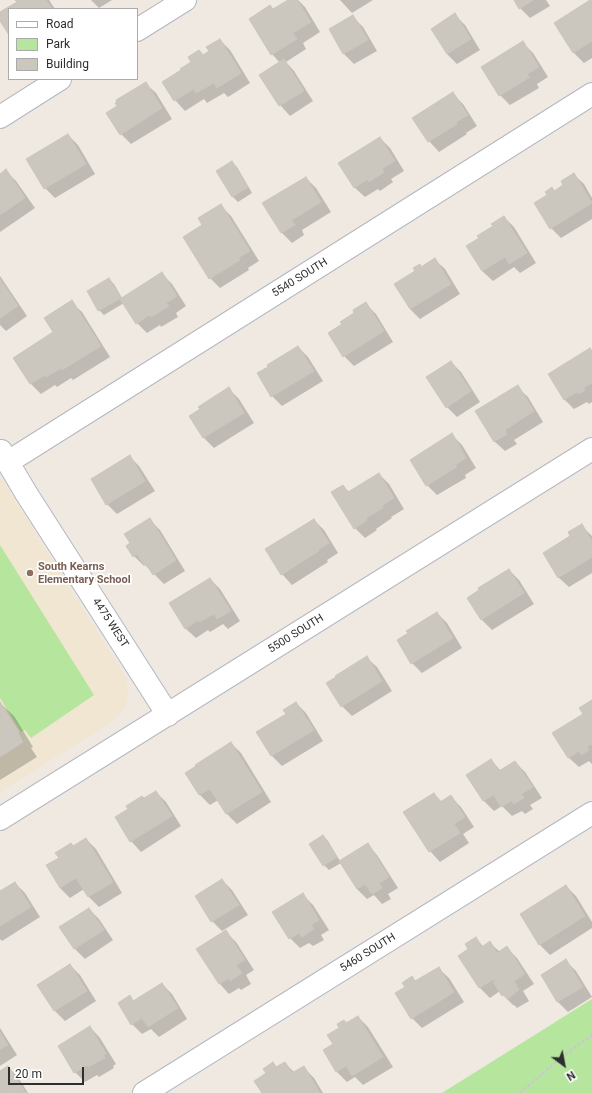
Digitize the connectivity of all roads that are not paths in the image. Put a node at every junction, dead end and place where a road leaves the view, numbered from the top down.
1 (185, 0) edge
2 (138, 29) edge
3 (58, 80) edge
4 (592, 94) edge
5 (0, 116) edge
6 (592, 449) edge
7 (4, 456) edge
8 (168, 714) junction
9 (592, 813) edge
10 (0, 819) edge
11 (144, 1093) edge

1 - 2 street
3 - 5 street
4 - 7 street, 5540 SOUTH
6 - 8 street, 5500 SOUTH
7 - 8 street, 4475 WEST
8 - 10 street, 5500 SOUTH
9 - 11 street, 5460 SOUTH

